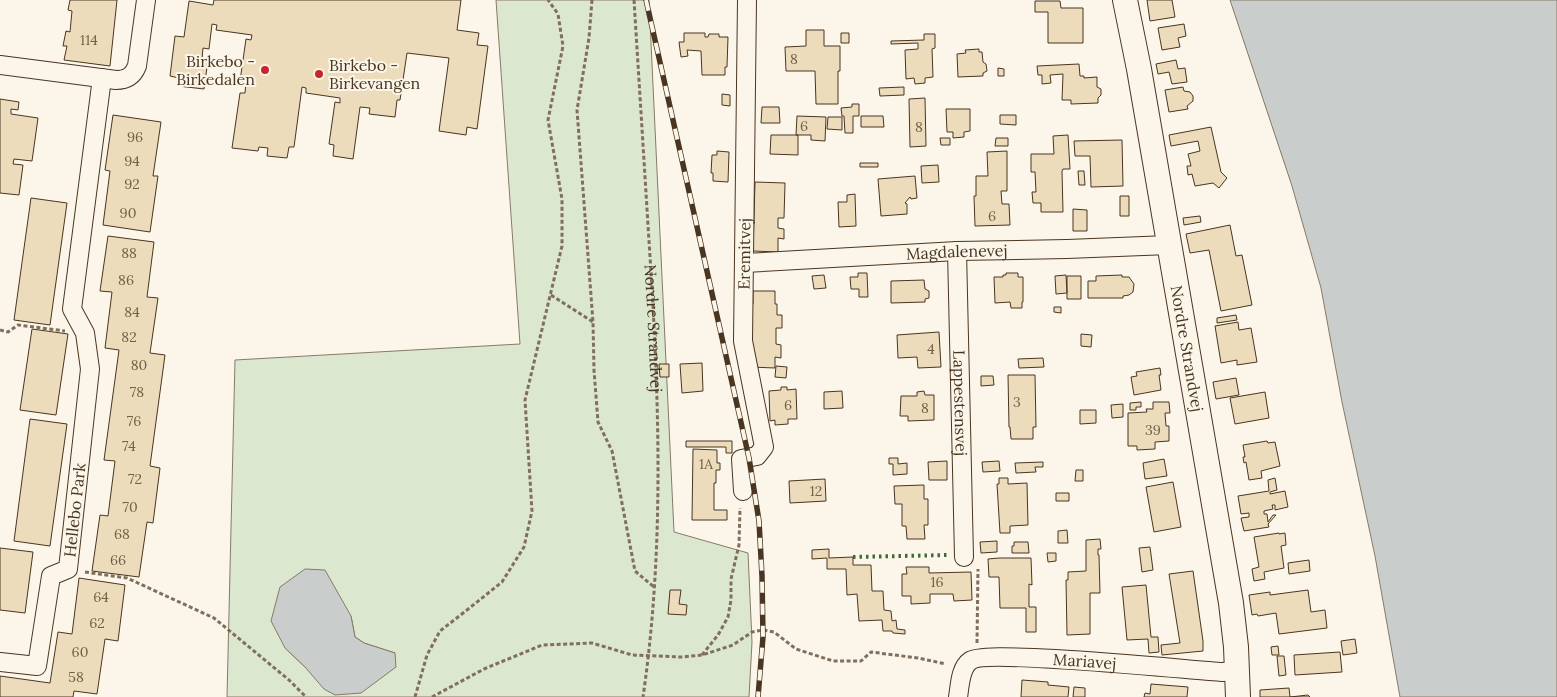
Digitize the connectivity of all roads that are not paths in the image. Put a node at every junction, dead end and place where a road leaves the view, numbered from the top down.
1 (146, 0) edge
2 (747, 0) edge
3 (1125, 0) edge
4 (0, 65) edge
5 (102, 78) junction
6 (1169, 245) junction
7 (958, 251) junction
8 (745, 263) junction
9 (743, 490) road end
10 (964, 557) road end
11 (0, 662) edge
12 (1237, 671) junction
13 (958, 697) edge
14 (1238, 697) edge

1 - 5 street
2 - 8 street, Eremitvej
3 - 6 main road, Nordre Strandvej
4 - 5 street
5 - 11 street, Hellebo Park
6 - 7 street, Magdalenevej
6 - 12 main road, Nordre Strandvej
7 - 8 street, Magdalenevej
7 - 10 street, Lappestensvej
8 - 9 street, Eremitvej
12 - 13 street, Mariavej
12 - 14 main road, Nordre Strandvej

